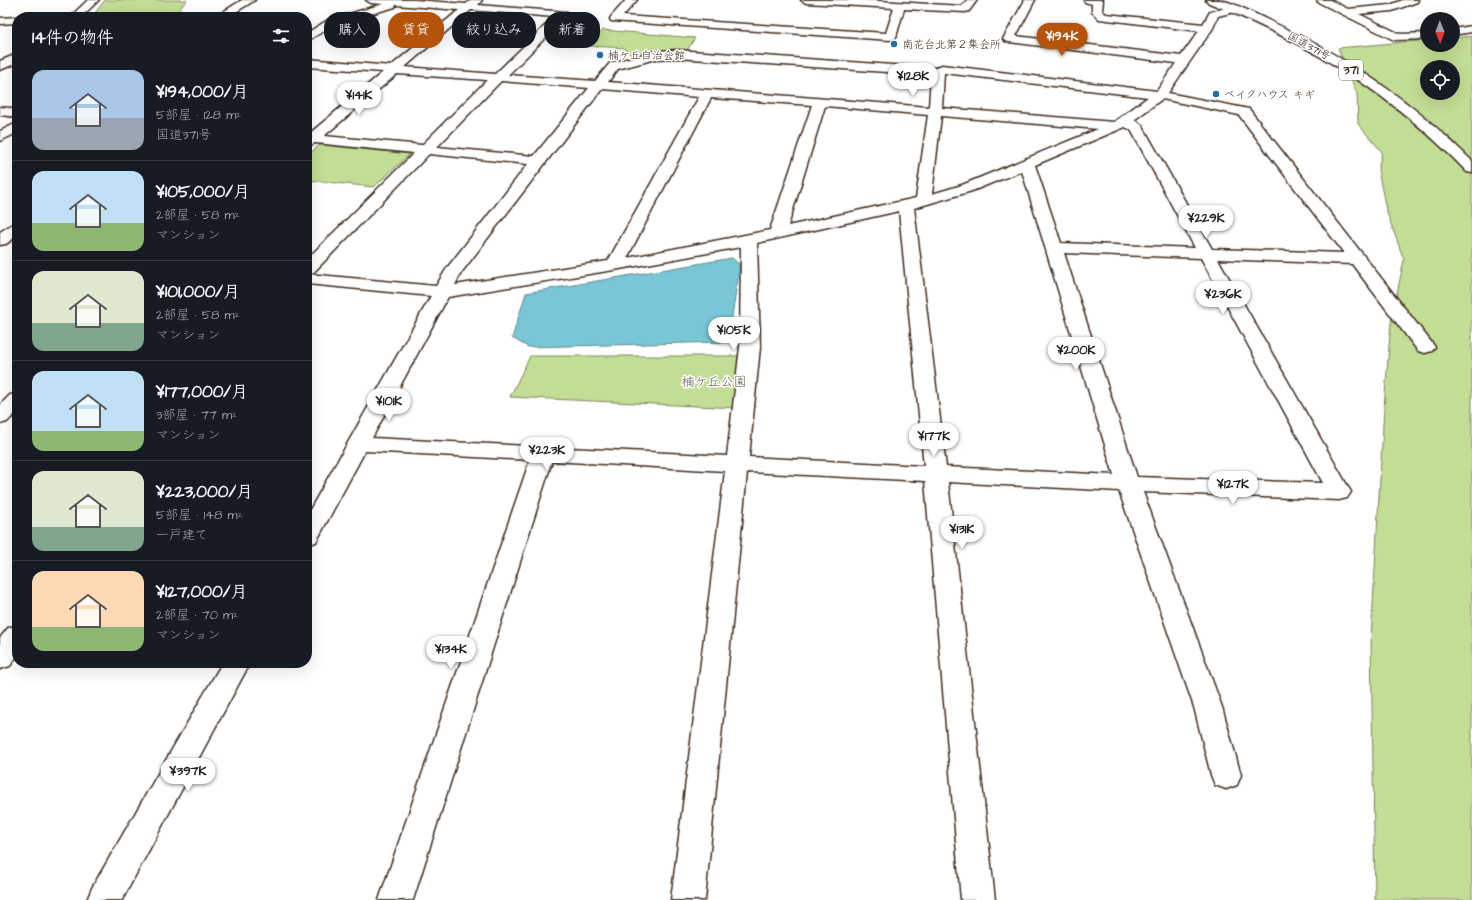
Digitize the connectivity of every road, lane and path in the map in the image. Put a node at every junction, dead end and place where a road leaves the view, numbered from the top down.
1 (94, 0) edge
2 (250, 0) edge
3 (371, 0) edge
4 (632, 0) edge
5 (806, 0) edge
6 (972, 0) edge
7 (1030, 0) edge
8 (1089, 0) edge
9 (1211, 0) edge
10 (1322, 0) edge
11 (1414, 0) edge
12 (400, 2) junction
13 (473, 3) edge
14 (900, 6) junction
15 (1234, 9) junction
16 (81, 12) edge
17 (229, 12) edge
18 (1347, 12) junction
19 (1103, 17) junction
20 (12, 20) edge
21 (0, 21) edge
22 (1207, 28) junction
23 (1472, 29) edge
24 (1460, 31) edge
25 (312, 35) edge
26 (1420, 36) edge
27 (1089, 49) junction
28 (1183, 60) junction
29 (312, 63) edge
30 (394, 70) junction
31 (937, 72) junction
32 (497, 78) junction
33 (599, 85) junction
34 (707, 93) junction
35 (1160, 95) junction
36 (820, 102) junction
37 (0, 111) edge
38 (12, 112) edge
39 (935, 112) junction
40 (1121, 124) junction
41 (12, 130) edge
42 (0, 137) edge
43 (312, 138) edge
44 (312, 140) edge
45 (425, 149) junction
46 (538, 161) junction
47 (1027, 162) junction
48 (1472, 168) edge
49 (915, 202) junction
50 (12, 232) edge
51 (777, 234) junction
52 (0, 240) edge
53 (749, 240) junction
54 (0, 244) edge
55 (12, 245) edge
56 (1055, 248) junction
57 (1205, 254) junction
58 (1356, 260) junction
59 (312, 264) edge
60 (614, 265) junction
61 (312, 279) edge
62 (443, 292) junction
63 (1425, 347) dead end
64 (0, 398) edge
65 (12, 399) edge
66 (12, 404) edge
67 (0, 417) edge
68 (358, 444) junction
69 (544, 453) junction
70 (737, 463) junction
71 (936, 474) junction
72 (1128, 484) junction
73 (312, 527) edge
74 (12, 642) edge
75 (0, 658) edge
76 (233, 668) edge
77 (1226, 775) dead end
78 (104, 900) edge
79 (396, 900) edge
80 (688, 900) edge
81 (978, 900) edge

1 - 16 main road
2 - 17 main road
3 - 12 main road
4 - 14 main road
5 - 14 main road
6 - 14 main road
7 - 27 main road
8 - 19 main road
9 - 15 main road, 国道371号 / 371
10 - 18 main road
11 - 18 main road
12 - 13 main road
12 - 25 main road
13 - 30 main road
13 - 32 main road
15 - 22 main road
15 - 48 main road, 国道371号 / 371
18 - 26 main road
19 - 22 main road
19 - 27 main road
20 - 21 main road
22 - 28 main road
23 - 24 main road
27 - 28 main road
28 - 35 main road
29 - 30 main road
30 - 32 main road
30 - 43 main road
31 - 33 main road
31 - 35 main road
31 - 39 main road
32 - 33 main road
32 - 45 main road
33 - 34 main road
33 - 46 main road
34 - 36 main road
34 - 60 main road
35 - 40 main road
35 - 58 main road
36 - 39 main road
36 - 51 main road
37 - 38 main road
39 - 40 main road
39 - 49 main road
40 - 47 main road
40 - 57 main road
41 - 42 main road
44 - 45 main road
45 - 46 main road
45 - 59 main road
46 - 62 main road
47 - 49 main road
47 - 56 main road
49 - 51 main road
49 - 71 main road
50 - 52 main road
51 - 53 main road
53 - 60 main road
53 - 70 main road
54 - 55 main road
56 - 57 main road
56 - 72 main road
57 - 58 main road
57 - 72 main road
58 - 63 main road
60 - 62 main road
61 - 62 main road
62 - 68 main road
64 - 65 main road
66 - 67 main road
68 - 69 main road
68 - 73 main road
69 - 70 main road
69 - 79 main road
70 - 71 main road
70 - 80 main road
71 - 72 main road
71 - 81 main road
72 - 77 main road
74 - 75 main road
76 - 78 main road

